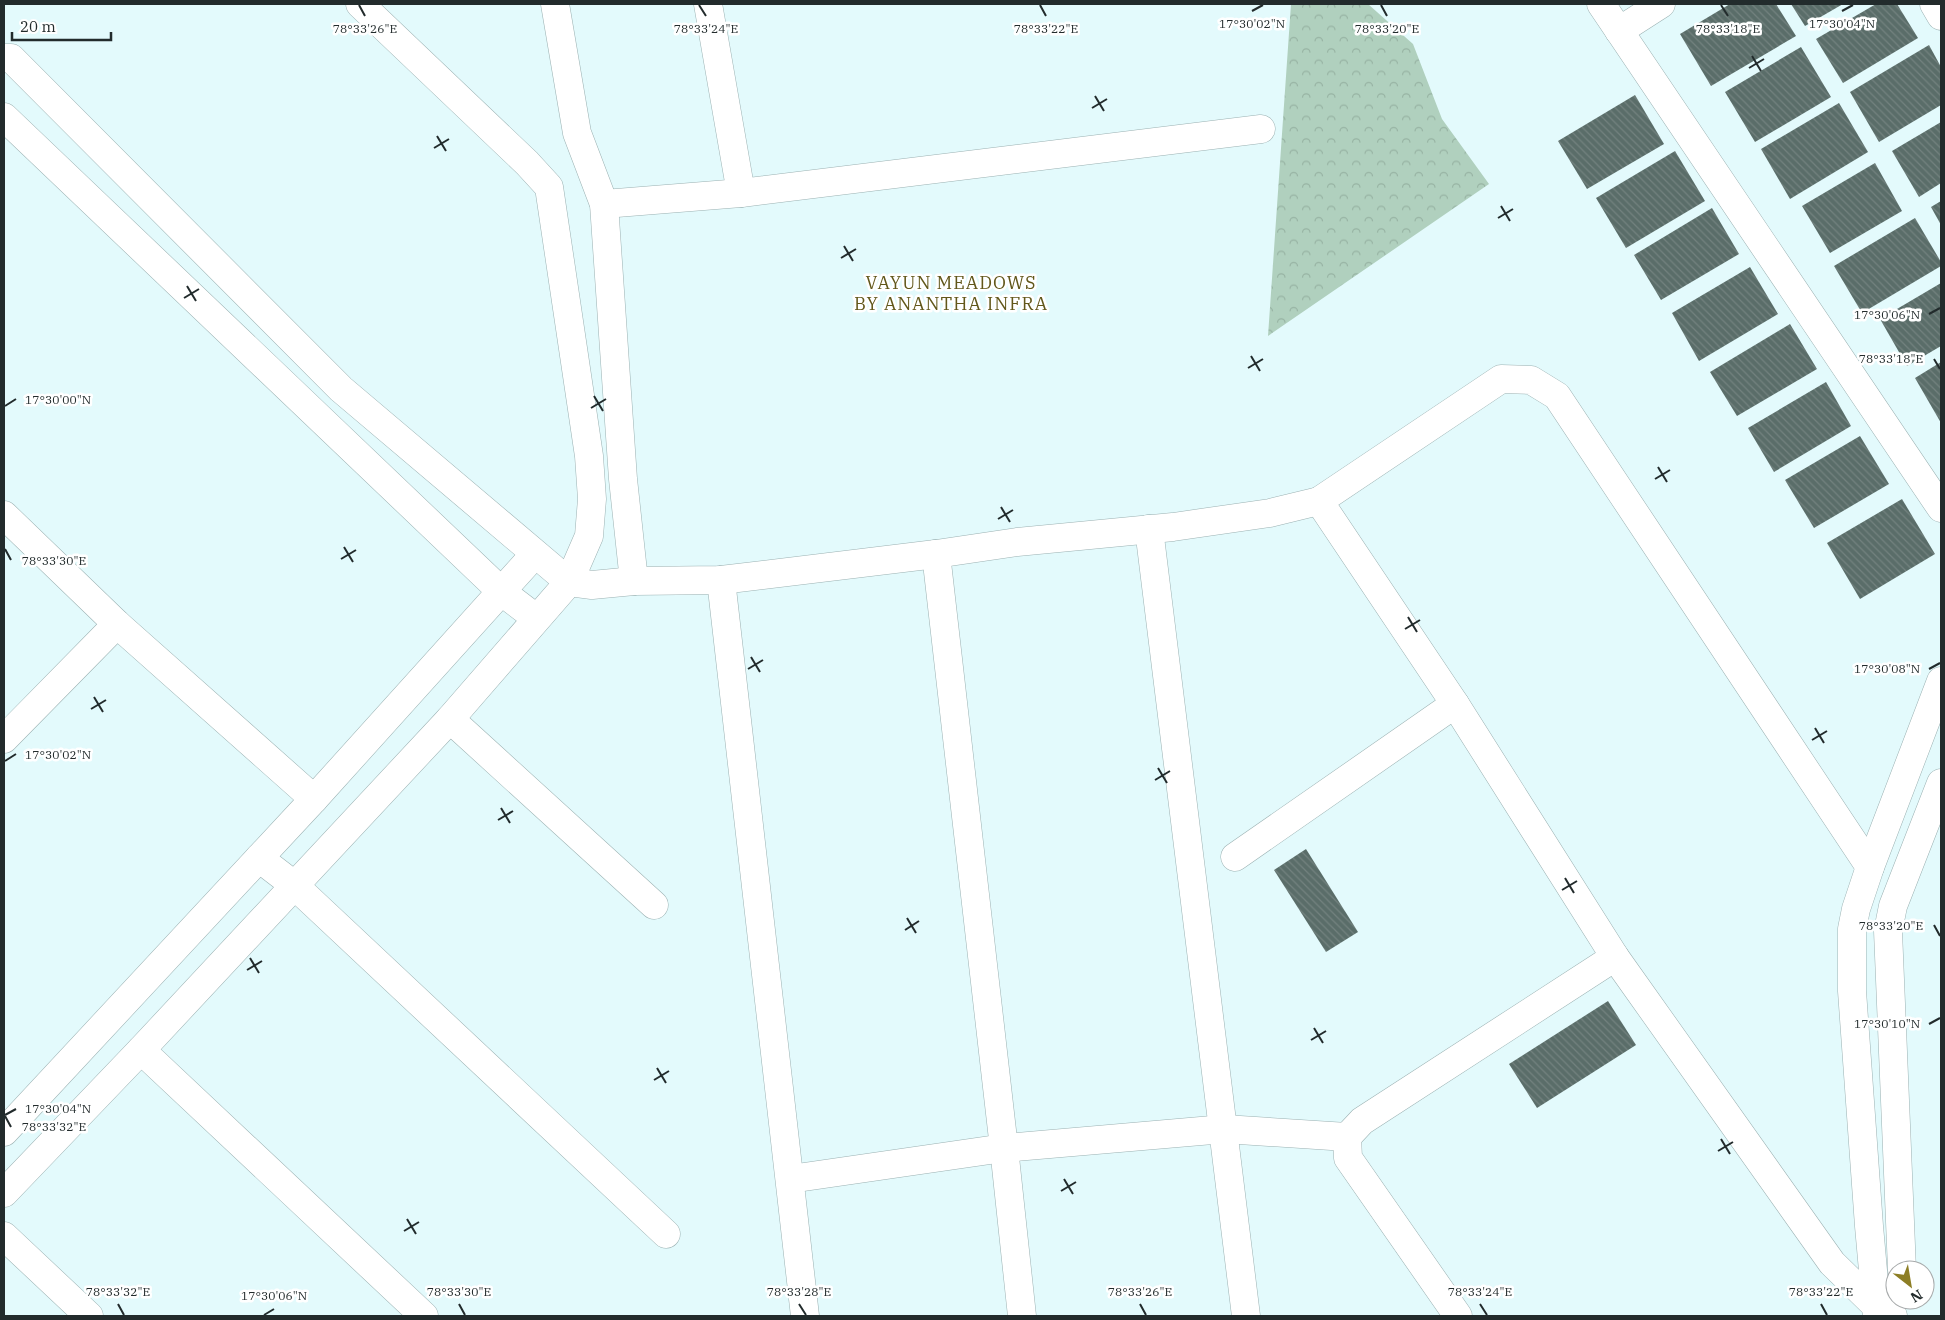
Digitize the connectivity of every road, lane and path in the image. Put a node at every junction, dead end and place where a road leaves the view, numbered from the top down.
1 (360, 4) edge
2 (556, 4) edge
3 (708, 4) edge
4 (1601, 4) edge
5 (1661, 4) edge
6 (1934, 4) edge
7 (1941, 16) edge
8 (1619, 31) junction
9 (4, 58) edge
10 (4, 117) edge
11 (1261, 129) dead end
12 (741, 193) junction
13 (604, 204) junction
14 (1319, 501) junction
15 (1941, 508) edge
16 (4, 515) edge
17 (1148, 529) junction
18 (535, 554) junction
19 (936, 554) junction
20 (722, 580) junction
21 (634, 581) junction
22 (569, 582) junction
23 (502, 592) junction
24 (536, 618) junction
25 (117, 624) junction
26 (1941, 681) edge
27 (1455, 704) junction
28 (450, 719) junction
29 (4, 739) edge
30 (314, 799) junction
31 (1938, 799) edge
32 (1235, 857) dead end
33 (259, 858) junction
34 (1870, 867) junction
35 (294, 884) junction
36 (654, 905) dead end
37 (1615, 957) junction
38 (141, 1050) junction
39 (1224, 1129) junction
40 (4, 1132) edge
41 (1347, 1138) junction
42 (1004, 1148) junction
43 (790, 1179) junction
44 (5, 1190) edge
45 (666, 1234) dead end
46 (4, 1236) edge
47 (1902, 1260) edge
48 (1882, 1313) edge
49 (89, 1316) edge
50 (424, 1316) edge
51 (805, 1316) edge
52 (1022, 1316) edge
53 (1246, 1316) edge
54 (1458, 1316) edge

1 - 22 street
2 - 13 street
3 - 12 street
4 - 8 street
5 - 8 street
6 - 7 street
8 - 15 street
9 - 18 street
10 - 23 street
11 - 12 street
12 - 13 street
13 - 21 street
14 - 17 street
14 - 27 street
14 - 34 street
16 - 25 street
17 - 19 street
17 - 39 street
18 - 22 street
18 - 23 street
19 - 20 street
19 - 42 street
20 - 21 street
20 - 43 street
21 - 22 street
22 - 24 street
23 - 24 street
23 - 30 street
24 - 28 street
25 - 29 street
25 - 30 street
26 - 34 street
27 - 32 street
27 - 37 street
28 - 35 street
28 - 36 street
30 - 33 street
31 - 47 street
33 - 35 street
33 - 40 street
34 - 48 street
35 - 38 street
35 - 45 street
37 - 41 street
37 - 48 street
38 - 44 street
38 - 50 street
39 - 41 street
39 - 42 street
39 - 53 street
41 - 54 street
42 - 43 street
42 - 52 street
43 - 51 street
46 - 49 street

